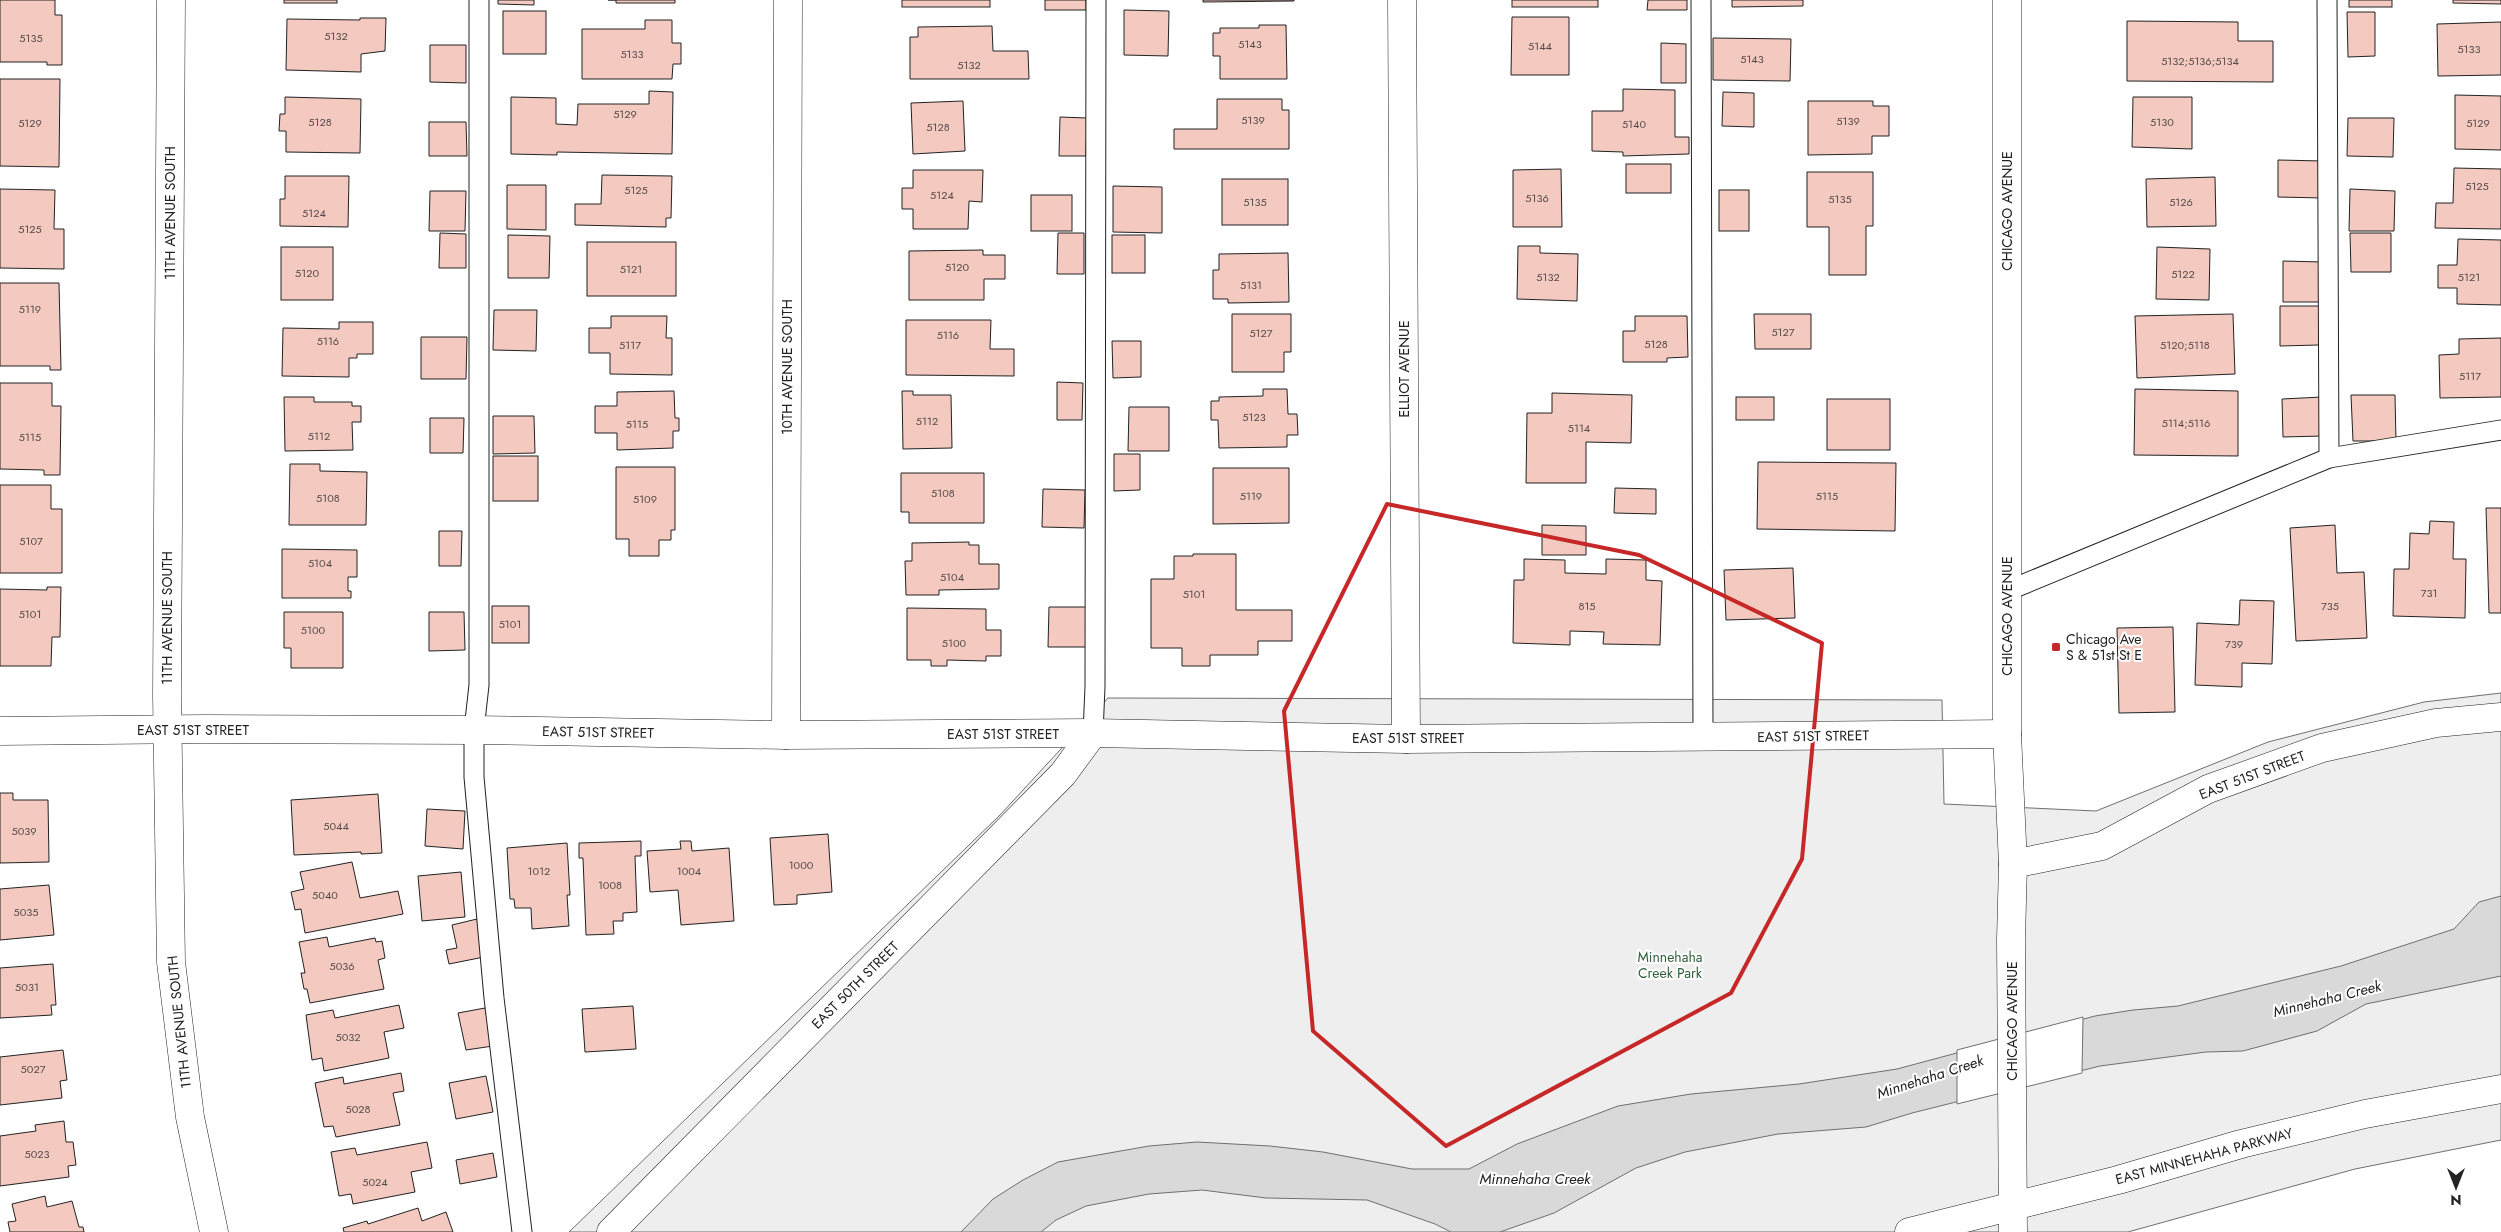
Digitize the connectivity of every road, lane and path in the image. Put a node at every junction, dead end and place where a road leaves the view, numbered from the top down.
1 (172, 0) edge
2 (479, 0) edge
3 (788, 0) edge
4 (1096, 0) edge
5 (1402, 0) edge
6 (1702, 0) edge
7 (2007, 0) edge
8 (2327, 0) edge
9 (2501, 430) edge
10 (2329, 458) junction
11 (2007, 591) junction
12 (2501, 717) edge
13 (167, 730) junction
14 (474, 730) junction
15 (0, 731) edge
16 (1093, 733) junction
17 (2007, 734) junction
18 (786, 735) junction
19 (1703, 737) junction
20 (1406, 739) junction
21 (2013, 864) junction
22 (2501, 1089) edge
23 (2013, 1219) edge
24 (214, 1232) edge
25 (522, 1232) edge
26 (611, 1232) edge
27 (1909, 1232) edge

1 - 13 street, 11TH AVENUE SOUTH
2 - 14 lane
3 - 18 street, 10TH AVENUE SOUTH
4 - 16 lane
5 - 20 street, ELLIOT AVENUE
6 - 19 lane
7 - 11 street, CHICAGO AVENUE
8 - 10 lane
9 - 10 lane
10 - 11 lane
11 - 17 street, CHICAGO AVENUE
12 - 21 street, EAST 51ST STREET
13 - 14 street, EAST 51ST STREET
13 - 15 street, EAST 51ST STREET
13 - 24 street, 11TH AVENUE SOUTH
14 - 18 street, EAST 51ST STREET
14 - 25 lane
16 - 18 street, EAST 51ST STREET
16 - 20 street, EAST 51ST STREET
16 - 26 street, EAST 50TH STREET
17 - 19 street, EAST 51ST STREET
17 - 21 street, CHICAGO AVENUE
19 - 20 street, EAST 51ST STREET
21 - 23 street, CHICAGO AVENUE
22 - 23 street, EAST MINNEHAHA PARKWAY
23 - 27 street, EAST MINNEHAHA PARKWAY

